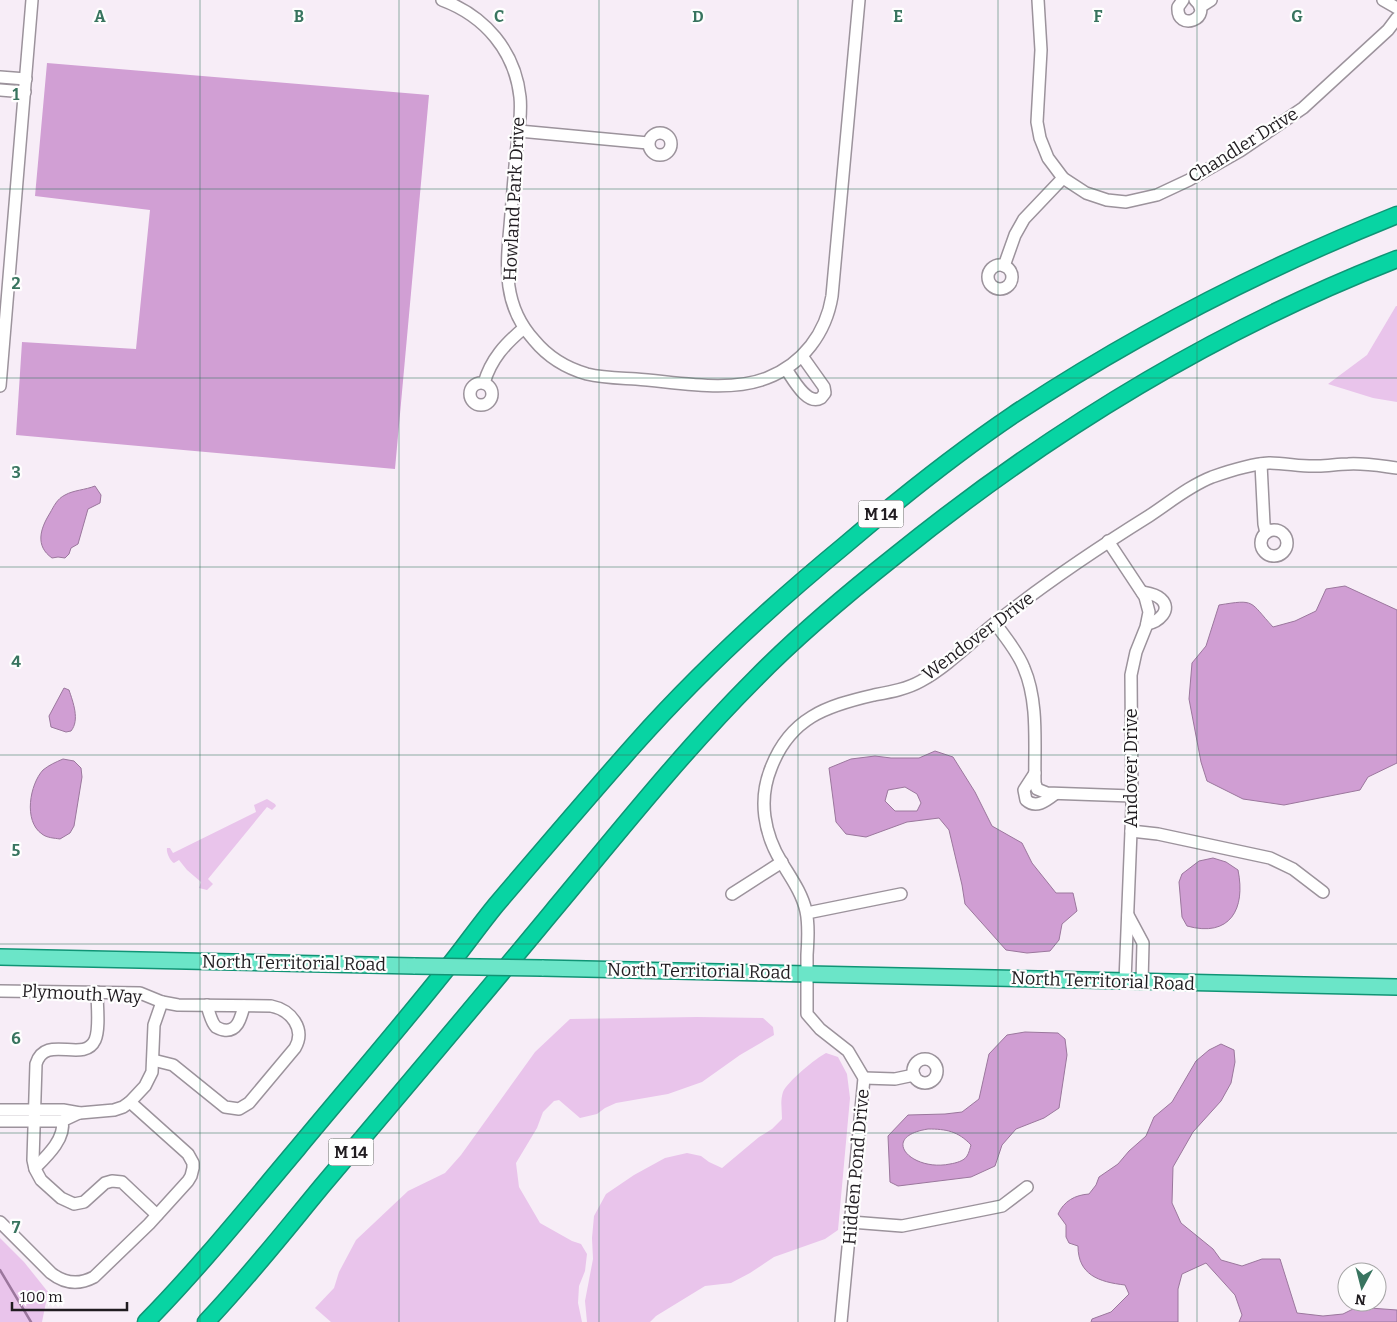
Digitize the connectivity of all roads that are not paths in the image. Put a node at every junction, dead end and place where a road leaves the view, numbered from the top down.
1 (32, 0) edge
2 (442, 0) edge
3 (859, 0) edge
4 (1038, 0) edge
5 (1183, 0) edge
6 (1211, 0) edge
7 (1384, 0) edge
8 (1198, 3) edge
9 (1397, 8) edge
10 (1397, 18) edge
11 (0, 77) edge
12 (26, 79) junction
13 (0, 90) edge
14 (25, 92) junction
15 (519, 131) junction
16 (648, 144) dead end
17 (1063, 178) junction
18 (1397, 215) edge
19 (1397, 259) edge
20 (1004, 266) dead end
21 (4, 283) edge
22 (4, 298) edge
23 (524, 328) junction
24 (802, 356) junction
25 (786, 369) junction
26 (484, 383) dead end
27 (0, 386) edge
28 (1261, 464) junction
29 (1397, 468) edge
30 (1266, 533) dead end
31 (1108, 541) junction
32 (1142, 592) junction
33 (995, 623) junction
34 (1147, 624) junction
35 (1132, 796) junction
36 (1131, 832) junction
37 (782, 862) junction
38 (1323, 892) dead end
39 (732, 894) dead end
40 (901, 894) dead end
41 (807, 913) junction
42 (1128, 915) junction
43 (0, 957) edge
44 (807, 974) junction
45 (1125, 981) junction
46 (1142, 982) junction
47 (1397, 987) edge
48 (0, 991) edge
49 (97, 992) junction
50 (162, 1002) junction
51 (207, 1005) junction
52 (244, 1006) junction
53 (153, 1060) junction
54 (914, 1075) dead end
55 (864, 1078) junction
56 (130, 1102) junction
57 (0, 1110) edge
58 (80, 1112) junction
59 (33, 1116) junction
60 (62, 1120) junction
61 (0, 1121) edge
62 (35, 1168) junction
63 (1027, 1187) dead end
64 (157, 1215) junction
65 (0, 1222) edge
66 (851, 1222) junction
67 (146, 1322) edge
68 (206, 1322) edge
69 (841, 1322) edge

1 - 12 street
2 - 15 street, Howland Park Drive
3 - 24 street, Howland Park Drive
4 - 17 street
5 - 8 street
6 - 8 street
7 - 9 street
10 - 17 street, Chandler Drive
11 - 12 street
12 - 14 street
13 - 14 street
14 - 21 street
15 - 16 street
15 - 23 street, Howland Park Drive
17 - 20 street
18 - 67 highway, M 14
19 - 68 highway, M 14
21 - 22 street
22 - 27 street
23 - 25 street, Howland Park Drive
23 - 26 street
24 - 25 street, Howland Park Drive
24 - 25 street
28 - 29 street, Wendover Drive
28 - 30 street
28 - 31 street, Wendover Drive
31 - 32 street, Andover Drive
31 - 33 street, Wendover Drive
32 - 34 street, Andover Drive
32 - 34 street, Andover Drive
33 - 35 street
33 - 37 street, Wendover Drive
34 - 35 street, Andover Drive
35 - 36 street, Andover Drive
36 - 38 street
36 - 42 street, Andover Drive
37 - 39 street
37 - 41 street, Wendover Drive
40 - 41 street
41 - 44 street, Wendover Drive
42 - 45 street, Andover Drive
42 - 46 street
43 - 44 main road, North Territorial Road, bridge
44 - 45 main road, North Territorial Road
44 - 55 street, Hidden Pond Drive
45 - 46 main road, North Territorial Road
46 - 47 main road, North Territorial Road
48 - 49 street, Plymouth Way
49 - 50 street, Plymouth Way
49 - 59 street
50 - 51 street, Plymouth Way
50 - 53 street
51 - 52 street, Plymouth Way
51 - 52 street
52 - 53 street, Plymouth Way
53 - 56 street
54 - 55 street
55 - 66 street, Hidden Pond Drive
56 - 58 street
56 - 64 street
57 - 59 street
58 - 59 street
58 - 60 street
59 - 60 street
59 - 61 street
59 - 62 street
60 - 62 street
62 - 64 street
63 - 66 street
64 - 65 street
66 - 69 street, Hidden Pond Drive

